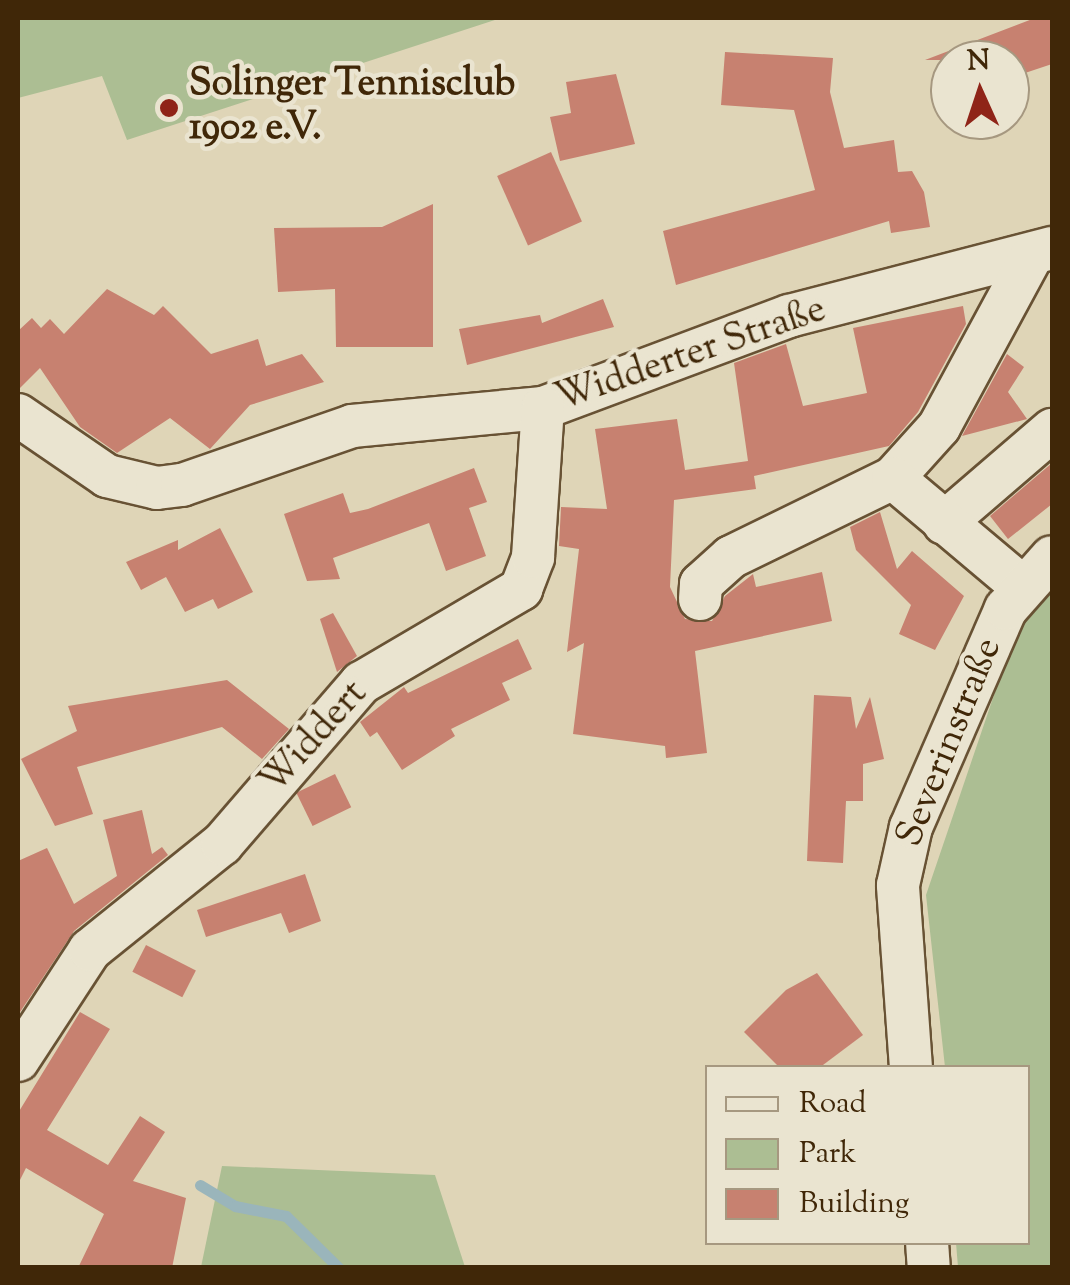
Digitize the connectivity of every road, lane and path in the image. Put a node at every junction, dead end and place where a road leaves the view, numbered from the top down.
1 (1042, 252) edge
2 (543, 408) junction
3 (18, 415) edge
4 (1052, 430) edge
5 (893, 478) junction
6 (944, 523) junction
7 (1052, 557) edge
8 (1020, 585) junction
9 (700, 600) dead end
10 (18, 1060) edge
11 (911, 1065) edge

1 - 2 street, Widderter Straße
1 - 5 street, Widderter Straße
2 - 3 street, Widderter Straße
2 - 10 street, Widdert
4 - 6 street
5 - 6 street
5 - 9 street, Widderter Straße
6 - 8 street
7 - 8 street, Severinstraße
8 - 11 street, Severinstraße

